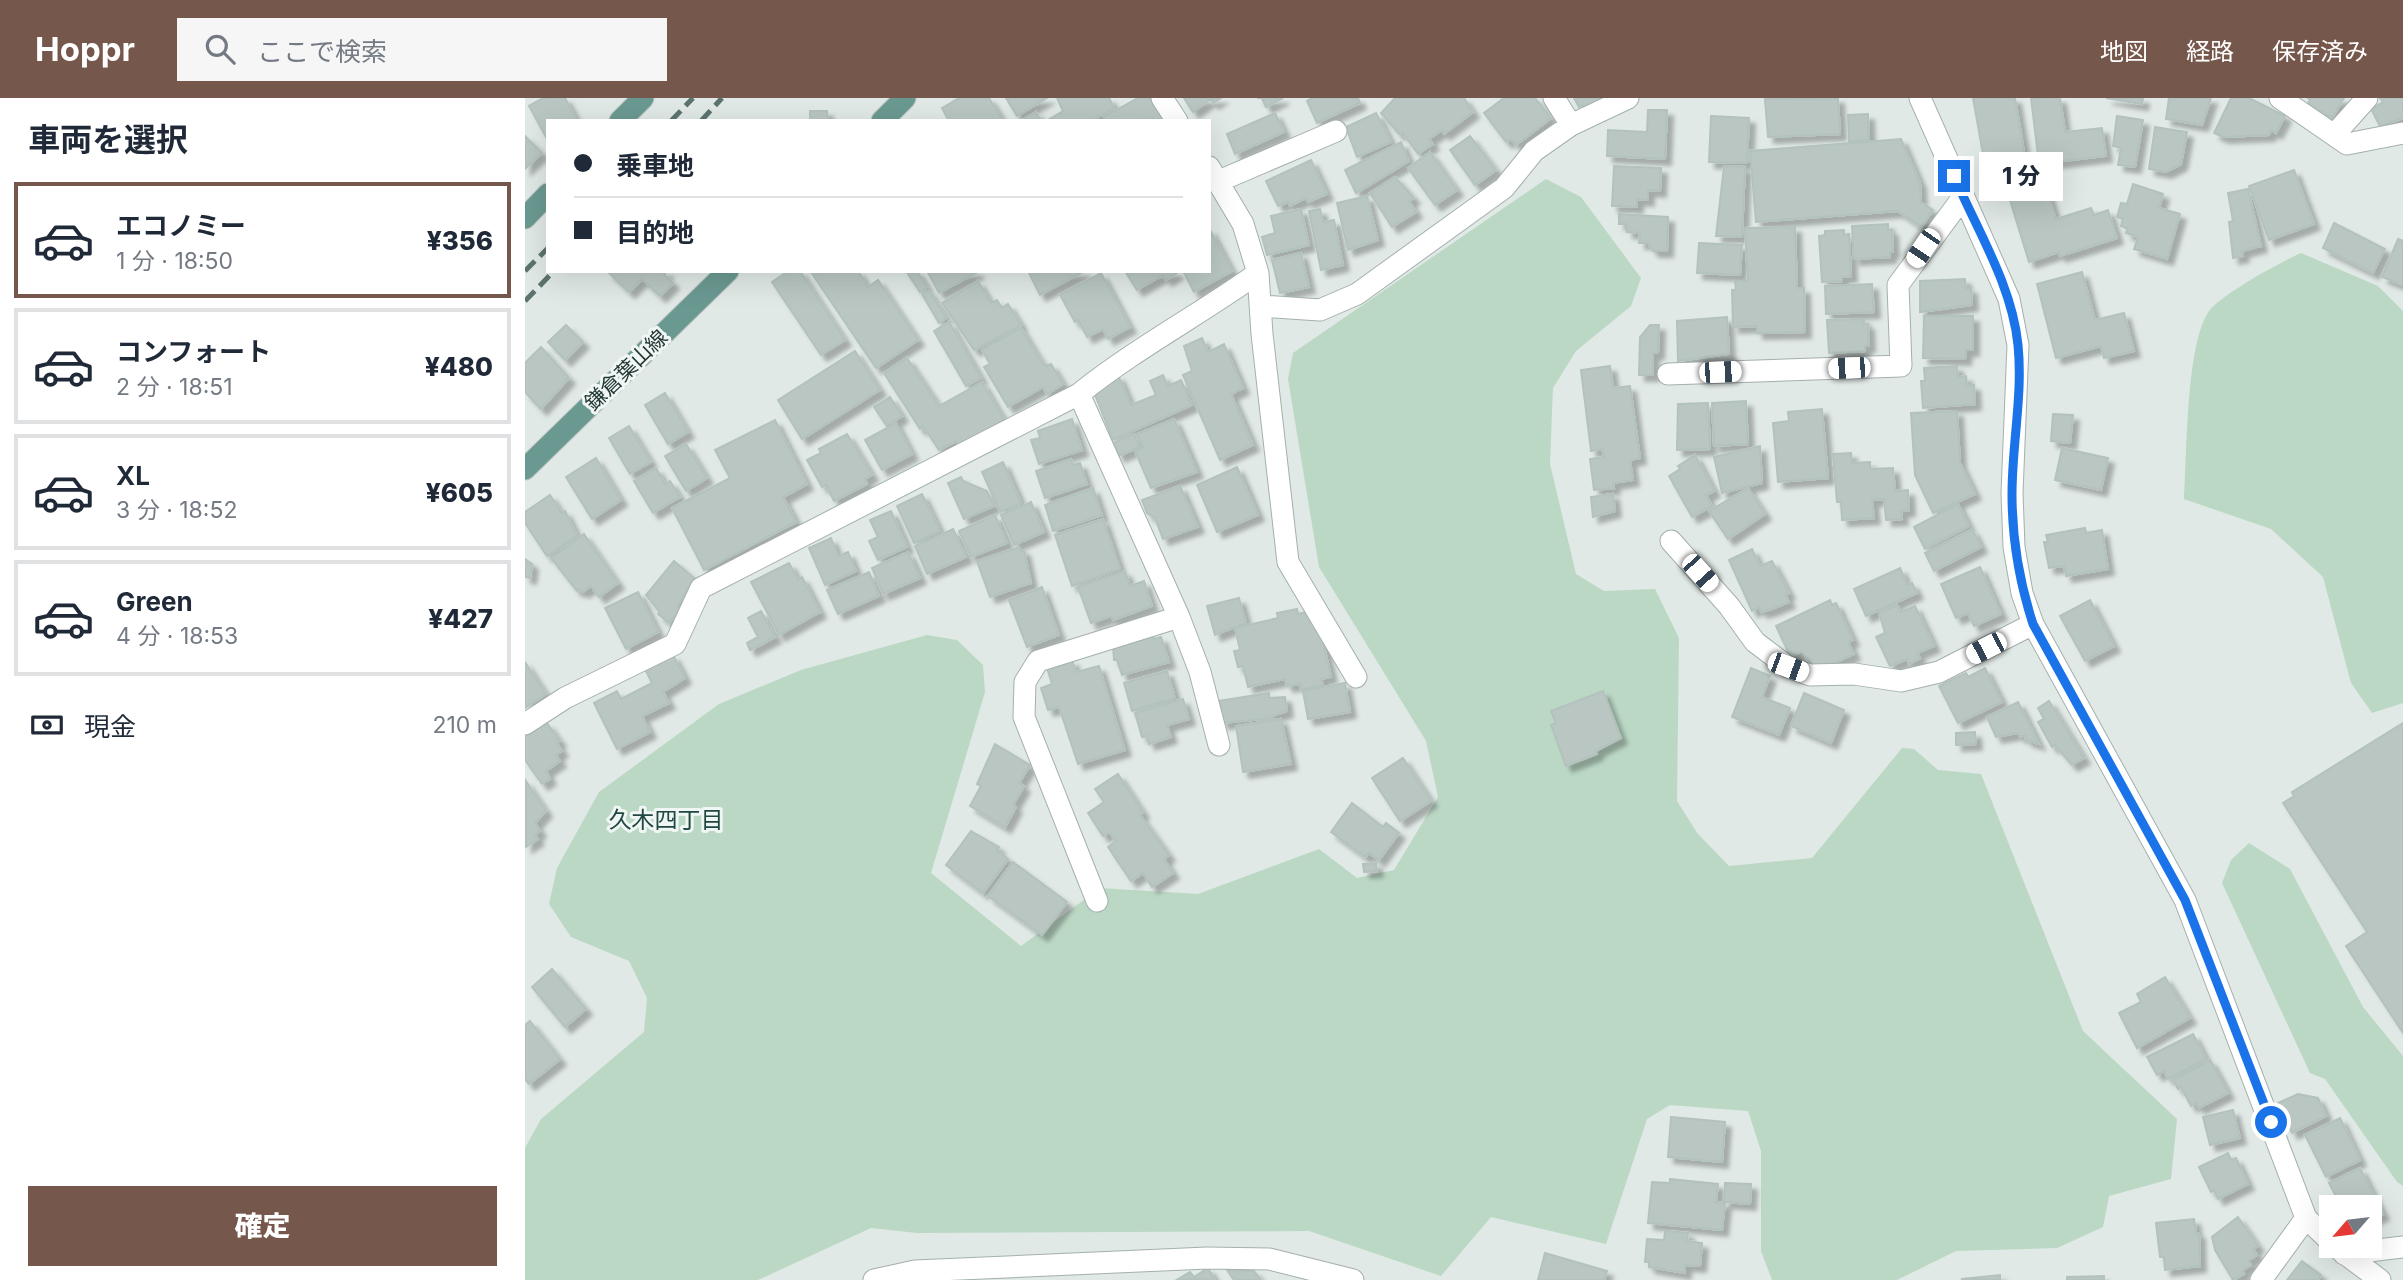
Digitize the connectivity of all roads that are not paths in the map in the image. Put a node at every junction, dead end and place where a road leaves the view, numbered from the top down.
1 (642, 98) edge
2 (905, 98) edge
3 (1162, 98) edge
4 (1554, 98) edge
5 (1627, 98) edge
6 (2280, 98) edge
7 (2367, 98) edge
8 (1923, 106) edge
9 (622, 119) edge
10 (884, 119) edge
11 (1177, 119) edge
12 (1571, 125) junction
13 (1336, 131) dead end
14 (2403, 133) edge
15 (2334, 135) junction
16 (1214, 174) edge
17 (546, 196) edge
18 (1963, 197) junction
19 (527, 212) edge
20 (726, 273) edge
21 (1258, 273) junction
22 (1261, 306) junction
23 (1668, 374) dead end
24 (1079, 394) junction
25 (525, 470) edge
26 (1671, 541) dead end
27 (1179, 617) junction
28 (2033, 624) junction
29 (1356, 677) dead end
30 (525, 724) edge
31 (1219, 745) dead end
32 (1097, 901) dead end
33 (2306, 1218) junction
34 (2319, 1230) edge
35 (2382, 1247) edge
36 (2403, 1247) edge
37 (2351, 1258) edge
38 (874, 1280) edge
39 (1353, 1280) edge
40 (2261, 1280) edge
41 (2380, 1280) edge

1 - 9 main road
2 - 10 main road
3 - 11 street
4 - 12 street
5 - 12 street
6 - 15 street
7 - 15 street
8 - 18 street
12 - 22 street
13 - 16 street
14 - 15 street
16 - 21 street
17 - 19 main road
18 - 23 street
18 - 28 street
20 - 25 main road, 鎌倉葉山線
21 - 22 street
21 - 24 street
22 - 29 street
24 - 27 street
24 - 30 street
26 - 28 street
27 - 31 street
27 - 32 street
28 - 33 street
33 - 34 street
33 - 40 street
35 - 36 street
37 - 41 street
38 - 39 street

